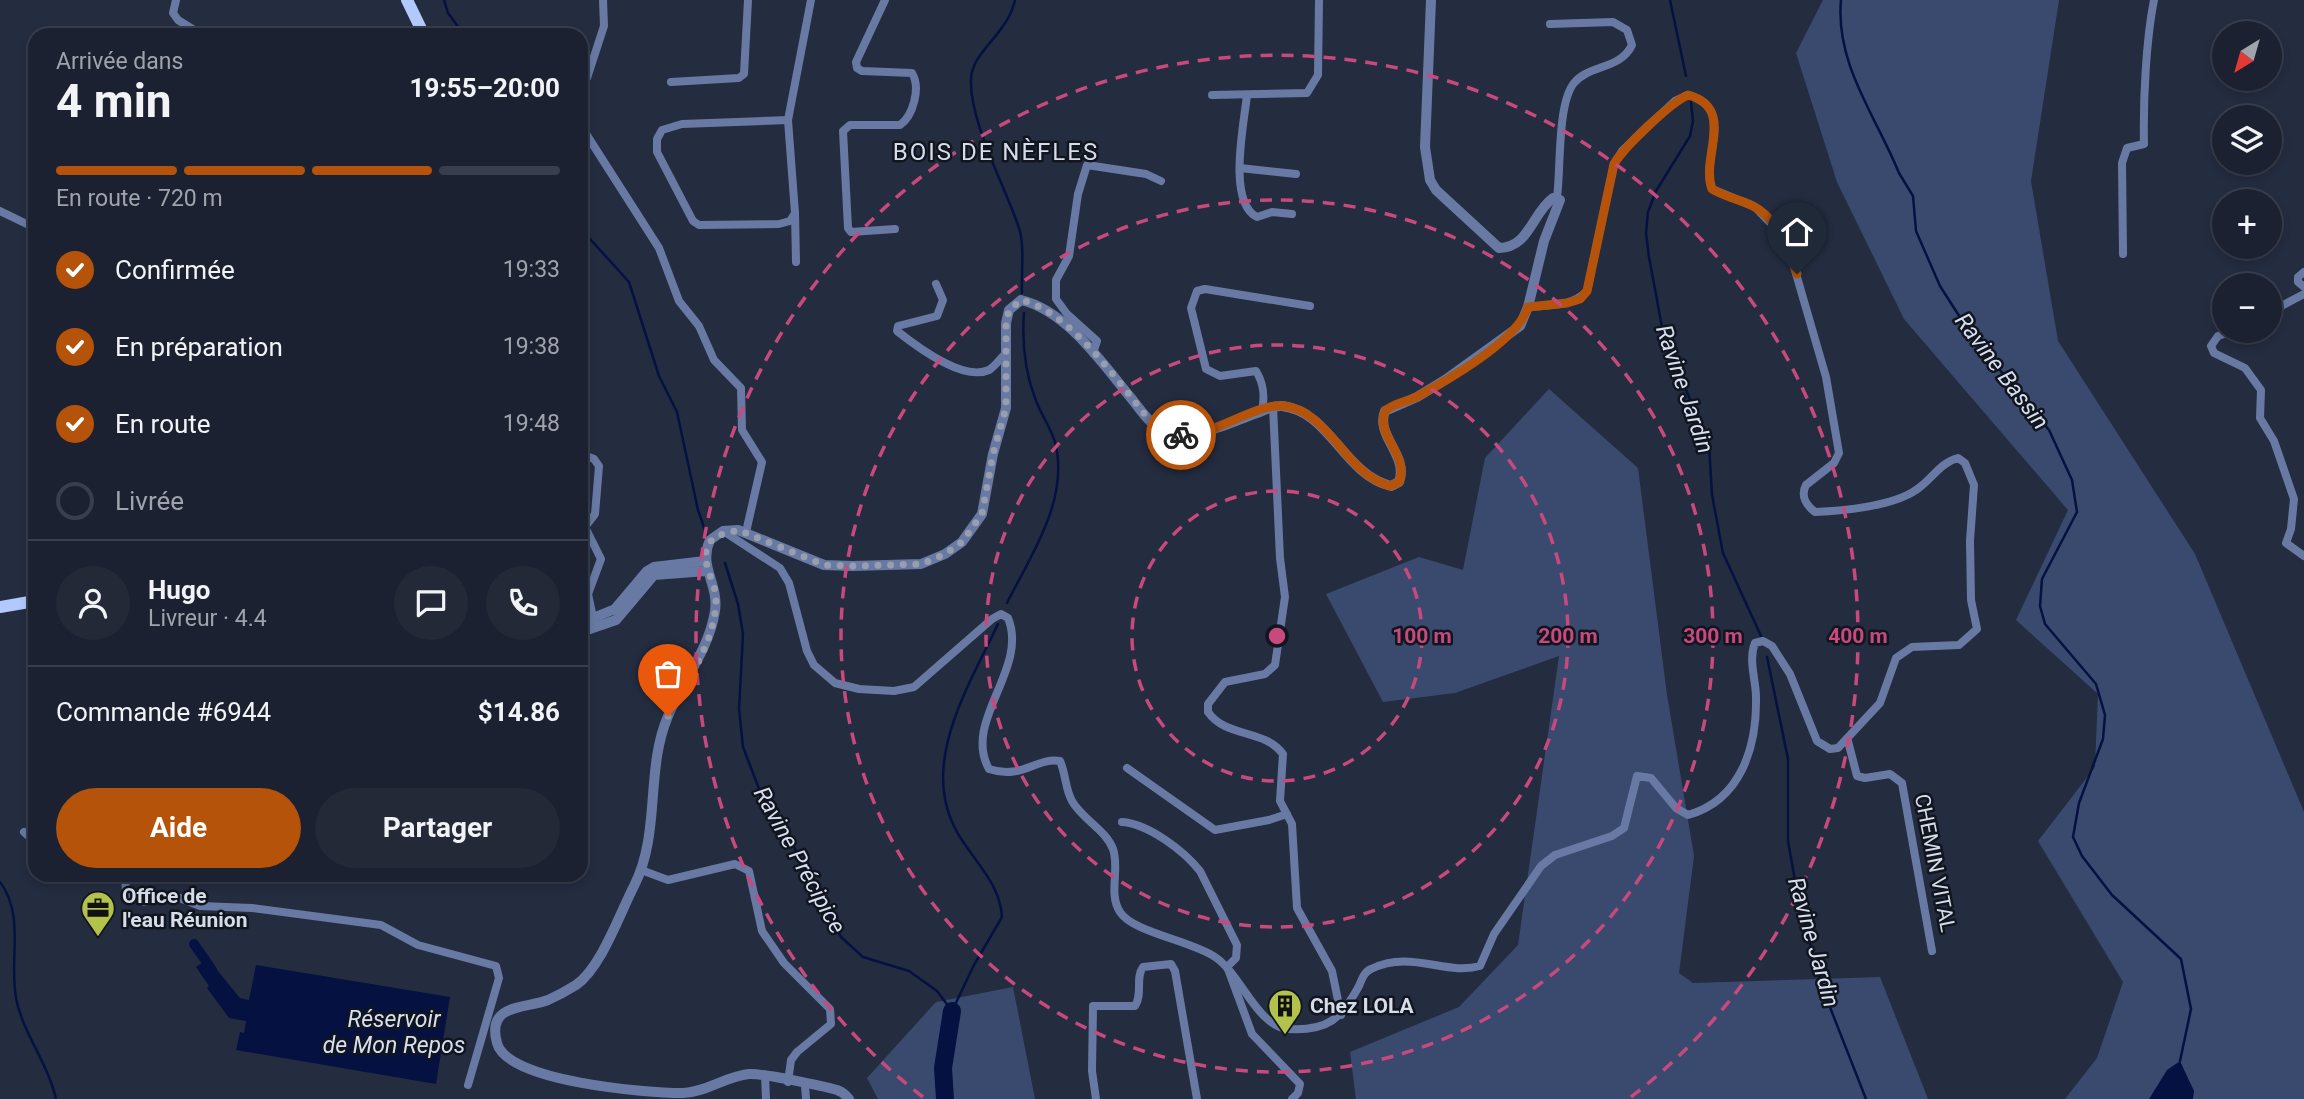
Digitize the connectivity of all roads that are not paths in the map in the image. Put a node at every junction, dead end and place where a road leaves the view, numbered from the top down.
1 (176, 0) edge
2 (407, 0) edge
3 (603, 0) edge
4 (748, 0) edge
5 (811, 0) edge
6 (885, 0) edge
7 (1319, 0) edge
8 (1431, 0) edge
9 (2154, 0) edge
10 (1550, 24) dead end
11 (191, 28) edge
12 (421, 28) edge
13 (588, 75) edge
14 (671, 82) dead end
15 (1247, 94) junction
16 (1212, 95) dead end
17 (788, 120) junction
18 (588, 136) edge
19 (1240, 169) junction
20 (1296, 174) dead end
21 (1161, 181) dead end
22 (1557, 197) junction
23 (0, 211) edge
24 (795, 213) junction
25 (1292, 214) dead end
26 (28, 225) edge
27 (895, 229) dead end
28 (2123, 254) dead end
29 (796, 262) dead end
30 (2304, 272) edge
31 (936, 284) dead end
32 (2304, 287) edge
33 (2304, 294) edge
34 (1310, 306) dead end
35 (2282, 306) edge
36 (1528, 307) junction
37 (2213, 343) edge
38 (1093, 353) junction
39 (1005, 354) junction
40 (1268, 408) junction
41 (588, 457) edge
42 (588, 523) edge
43 (723, 531) junction
44 (746, 532) junction
45 (588, 533) edge
46 (2304, 556) edge
47 (706, 566) junction
48 (588, 594) edge
49 (588, 594) edge
50 (28, 602) edge
51 (0, 607) edge
52 (588, 624) edge
53 (595, 624) junction
54 (588, 628) edge
55 (1848, 741) junction
56 (1127, 768) dead end
57 (1287, 814) junction
58 (1122, 822) dead end
59 (24, 832) dead end
60 (28, 836) edge
61 (641, 870) junction
62 (125, 882) edge
63 (1932, 951) dead end
64 (1227, 966) junction
65 (1341, 1016) junction
66 (765, 1075) junction
67 (788, 1082) junction
68 (468, 1085) dead end
69 (806, 1085) junction
70 (766, 1099) edge
71 (806, 1099) edge
72 (849, 1099) edge
73 (1096, 1099) edge
74 (1197, 1099) edge
75 (1292, 1099) edge

1 - 11 street
2 - 12 main road
3 - 13 street
4 - 14 street
5 - 17 street
6 - 27 street
7 - 15 street
8 - 22 street
9 - 28 street
10 - 22 street
15 - 16 street
15 - 19 street
17 - 24 street
17 - 24 street
18 - 44 street
19 - 20 street
19 - 25 street
21 - 38 street
22 - 36 street
23 - 26 street
24 - 29 street
30 - 32 street
31 - 39 street
33 - 35 street
34 - 40 street
36 - 40 street
36 - 55 street
37 - 46 street
38 - 39 street
38 - 40 street
39 - 44 street
40 - 57 street
41 - 42 street
43 - 44 street
43 - 47 street
43 - 64 street
45 - 48 street
47 - 53 street
47 - 61 street
49 - 53 street
50 - 51 main road
52 - 53 street
53 - 54 street
55 - 63 street, CHEMIN VITAL
55 - 65 street
56 - 57 street
57 - 65 street
58 - 64 street
59 - 60 street
61 - 66 street
61 - 67 street
62 - 68 street
64 - 65 street
64 - 75 street
66 - 67 street
66 - 70 street
67 - 69 street
69 - 71 street
69 - 72 street
73 - 74 street

